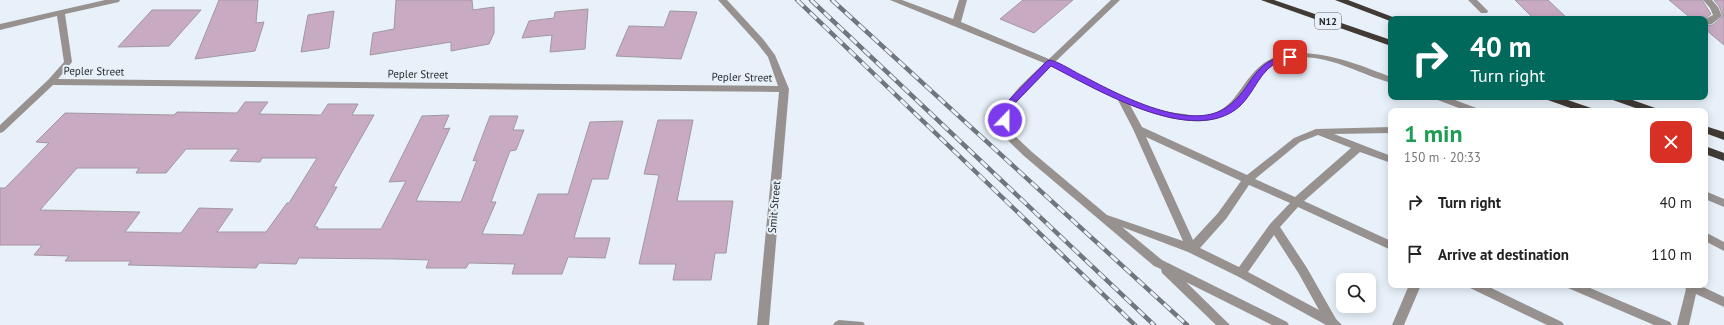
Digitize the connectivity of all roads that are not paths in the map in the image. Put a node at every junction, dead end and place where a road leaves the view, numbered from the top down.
1 (116, 0) edge
2 (722, 0) edge
3 (894, 0) edge
4 (964, 0) edge
5 (1116, 0) edge
6 (1265, 0) edge
7 (1338, 0) edge
8 (1472, 0) edge
9 (1706, 0) edge
10 (1484, 11) dead end
11 (61, 13) junction
12 (1388, 18) edge
13 (1708, 21) edge
14 (956, 23) junction
15 (0, 27) edge
16 (1388, 42) edge
17 (1050, 62) junction
18 (1388, 79) edge
19 (51, 82) junction
20 (784, 89) junction
21 (1122, 99) junction
22 (1446, 100) edge
23 (1558, 100) edge
24 (1623, 100) edge
25 (1468, 108) edge
26 (1581, 108) edge
27 (1645, 108) edge
28 (1138, 129) junction
29 (0, 130) edge
30 (1388, 130) edge
31 (1708, 130) edge
32 (1319, 131) junction
33 (1724, 136) edge
34 (1359, 147) junction
35 (1709, 151) edge
36 (1724, 157) edge
37 (1388, 159) edge
38 (1724, 160) edge
39 (1247, 180) junction
40 (1708, 196) edge
41 (1297, 202) junction
42 (1724, 203) edge
43 (1100, 215) junction
44 (1274, 227) junction
45 (1708, 238) edge
46 (1388, 245) edge
47 (1724, 247) edge
48 (1192, 249) junction
49 (1158, 263) junction
50 (1241, 273) junction
51 (1414, 288) edge
52 (1480, 288) edge
53 (1579, 288) edge
54 (1690, 288) edge
55 (1694, 288) edge
56 (1724, 302) edge
57 (1334, 324) edge
58 (763, 325) edge
59 (839, 325) edge
60 (859, 325) edge
61 (1224, 325) edge
62 (1283, 325) edge
63 (1398, 325) edge
64 (1558, 325) edge
65 (1666, 325) edge
66 (1683, 325) edge

1 - 11 street
2 - 20 street
3 - 14 street
4 - 14 street
5 - 17 street
6 - 16 highway, N12
7 - 12 highway, N12
8 - 10 street
9 - 13 street
11 - 15 street
11 - 19 street
14 - 17 street
17 - 21 street
17 - 43 street
18 - 21 street
19 - 20 street, Pepler Street
19 - 29 street
20 - 58 street, Smit Street
21 - 28 street
22 - 25 street
23 - 26 highway
24 - 27 highway
28 - 39 street
28 - 48 street
30 - 32 street
31 - 33 highway
32 - 34 street
32 - 39 street
34 - 37 street
34 - 41 street
35 - 36 highway
35 - 38 street
39 - 41 street
39 - 48 street
40 - 42 street
41 - 44 street
41 - 46 street
43 - 48 street
43 - 49 street
44 - 50 street
44 - 57 street
45 - 47 street
48 - 50 street
49 - 61 street
49 - 62 street
50 - 57 street
51 - 63 street
52 - 64 street
53 - 65 street
54 - 66 street
55 - 56 street
59 - 60 street

